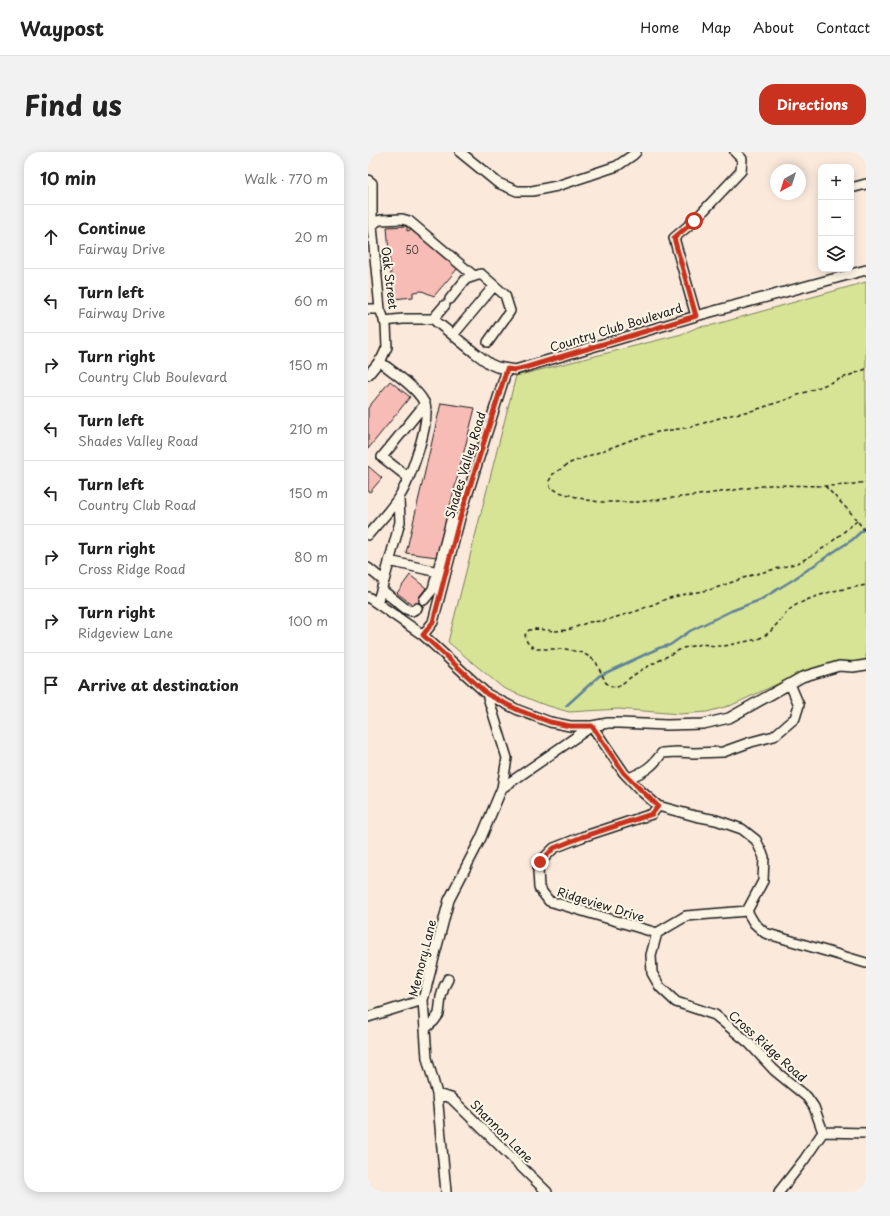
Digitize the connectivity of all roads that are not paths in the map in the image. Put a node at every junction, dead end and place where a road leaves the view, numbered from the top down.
1 (460, 152) edge
2 (636, 152) edge
3 (735, 152) edge
4 (368, 180) edge
5 (866, 184) edge
6 (854, 187) edge
7 (370, 226) edge
8 (866, 270) edge
9 (474, 276) junction
10 (494, 286) junction
11 (368, 309) edge
12 (380, 309) junction
13 (696, 316) junction
14 (433, 319) junction
15 (384, 321) junction
16 (453, 335) junction
17 (488, 342) dead end
18 (379, 361) junction
19 (507, 369) junction
20 (368, 374) edge
21 (425, 404) junction
22 (409, 478) junction
23 (399, 498) junction
24 (453, 517) junction
25 (368, 535) edge
26 (389, 561) junction
27 (368, 568) edge
28 (438, 572) junction
29 (384, 581) junction
30 (382, 590) junction
31 (370, 599) edge
32 (424, 600) dead end
33 (417, 608) dead end
34 (423, 635) junction
35 (866, 665) edge
36 (790, 684) junction
37 (487, 694) junction
38 (592, 726) junction
39 (629, 778) junction
40 (502, 788) junction
41 (658, 806) junction
42 (747, 911) junction
43 (657, 933) junction
44 (866, 963) edge
45 (448, 979) dead end
46 (423, 1000) junction
47 (368, 1017) edge
48 (425, 1029) junction
49 (437, 1094) junction
50 (823, 1132) junction
51 (866, 1133) edge
52 (446, 1192) edge
53 (547, 1192) edge
54 (779, 1192) edge

1 - 2 street
3 - 13 street
4 - 7 street, Oak Street
5 - 6 street
7 - 9 street
7 - 12 street, Oak Street
8 - 13 street, Country Club Boulevard
9 - 10 street
9 - 14 street
10 - 16 street
10 - 17 street
11 - 12 street
12 - 15 street, Oak Street
13 - 19 street, Country Club Boulevard
14 - 15 street
14 - 16 street, Country Club Boulevard
15 - 18 street, Oak Street
16 - 19 street, Country Club Boulevard
18 - 20 street, Oak Street
18 - 21 street
19 - 24 street, Shades Valley Road
21 - 22 street
21 - 22 street
22 - 23 street
23 - 25 street
23 - 26 street
24 - 28 street
24 - 34 street, Shades Valley Road
26 - 28 street
26 - 29 street
27 - 29 street
28 - 32 street
29 - 30 street
30 - 31 street
30 - 33 street
31 - 34 street
34 - 37 street
35 - 36 street
36 - 38 street
36 - 39 street
37 - 38 street
37 - 40 street, Memory Lane
38 - 39 street
38 - 40 street
39 - 41 street
40 - 46 street, Memory Lane
41 - 42 street
41 - 43 street, Ridgeview Drive
42 - 43 street
42 - 44 street
43 - 50 street, Cross Ridge Road
45 - 48 street
46 - 47 street
46 - 48 street, Memory Lane
48 - 49 street, Memory Lane
49 - 52 street, Memory Lane
49 - 53 street, Shannon Lane
50 - 51 street
50 - 54 street

